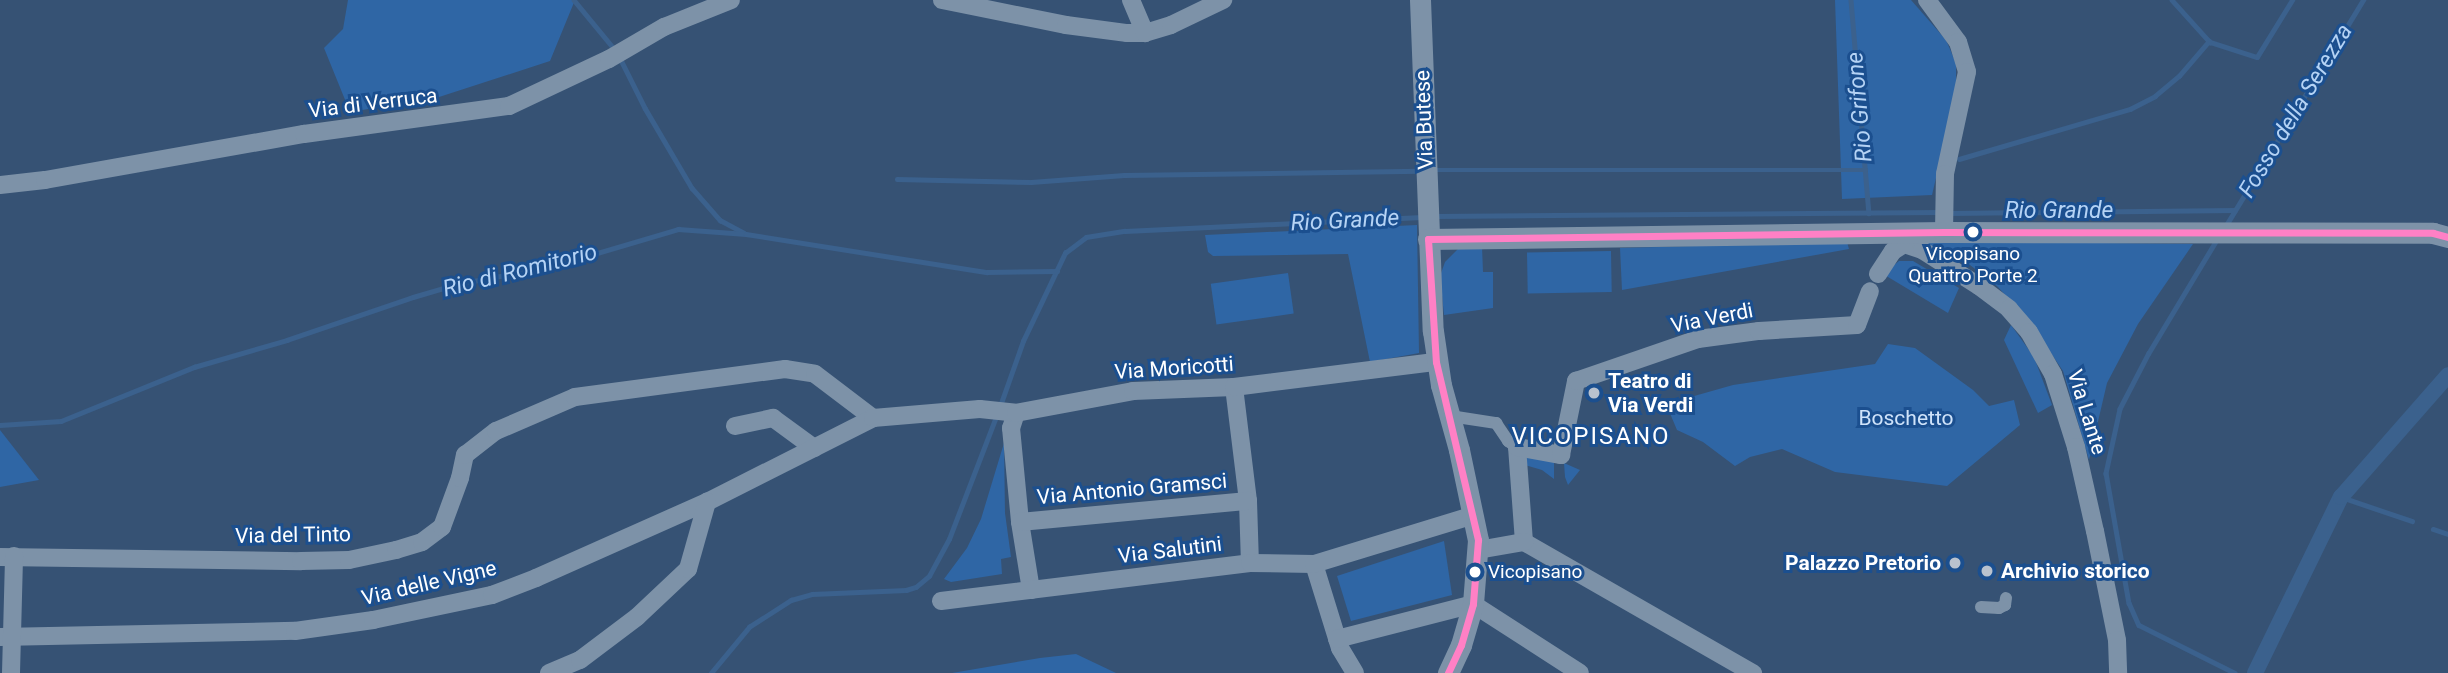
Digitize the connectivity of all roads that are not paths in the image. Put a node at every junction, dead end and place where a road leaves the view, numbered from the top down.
1 (731, 0) edge
2 (942, 0) edge
3 (1131, 0) edge
4 (1223, 0) edge
5 (1420, 0) edge
6 (1927, 0) edge
7 (1145, 33) junction
8 (0, 185) edge
9 (1944, 225) junction
10 (1427, 231) junction
11 (2448, 237) edge
12 (1904, 238) junction
13 (1878, 274) dead end
14 (1870, 290) dead end
15 (1437, 362) junction
16 (1234, 387) junction
17 (1014, 413) junction
18 (1450, 416) junction
19 (873, 418) junction
20 (735, 426) dead end
21 (1517, 447) junction
22 (814, 448) junction
23 (1248, 501) junction
24 (707, 502) junction
25 (1474, 515) junction
26 (1020, 522) junction
27 (1524, 542) junction
28 (1478, 550) junction
29 (7, 557) edge
30 (1250, 564) junction
31 (1314, 564) junction
32 (1031, 590) junction
33 (2007, 597) dead end
34 (941, 601) dead end
35 (1473, 604) junction
36 (1981, 607) dead end
37 (6, 637) edge
38 (1337, 639) junction
39 (11, 673) edge
40 (548, 673) edge
41 (1355, 673) edge
42 (1448, 673) edge
43 (1580, 673) edge
44 (1753, 673) edge
45 (2118, 673) edge

1 - 8 street, Via di Verruca
2 - 7 street
3 - 7 street
4 - 7 street
5 - 10 street, Via Butese
6 - 9 street
9 - 11 street
9 - 12 street
10 - 12 street
10 - 15 street, Via Butese
12 - 13 street
12 - 45 street, Via Lante
14 - 21 street, Via Verdi
15 - 16 street, Via Moricotti
15 - 18 street, Via Butese
16 - 17 street, Via Moricotti
16 - 23 street
17 - 19 street, Via Moricotti
17 - 26 street
18 - 21 street
18 - 25 street, Via Butese
19 - 22 street, Via delle Vigne
19 - 29 street, Via del Tinto
20 - 22 street
21 - 27 street
22 - 24 street, Via delle Vigne
23 - 26 street, Via Antonio Gramsci
23 - 30 street
24 - 37 street, Via delle Vigne
24 - 40 street
25 - 28 street, Via Butese
25 - 31 street, Via Salutini
26 - 32 street
27 - 28 street
27 - 44 street
28 - 35 street, Via Butese
29 - 37 street
30 - 31 street, Via Salutini
30 - 32 street, Via Salutini
31 - 38 street
32 - 34 street, Via Salutini
33 - 36 street
35 - 38 street
35 - 42 street, Via Butese
35 - 43 street
37 - 39 street
38 - 41 street

